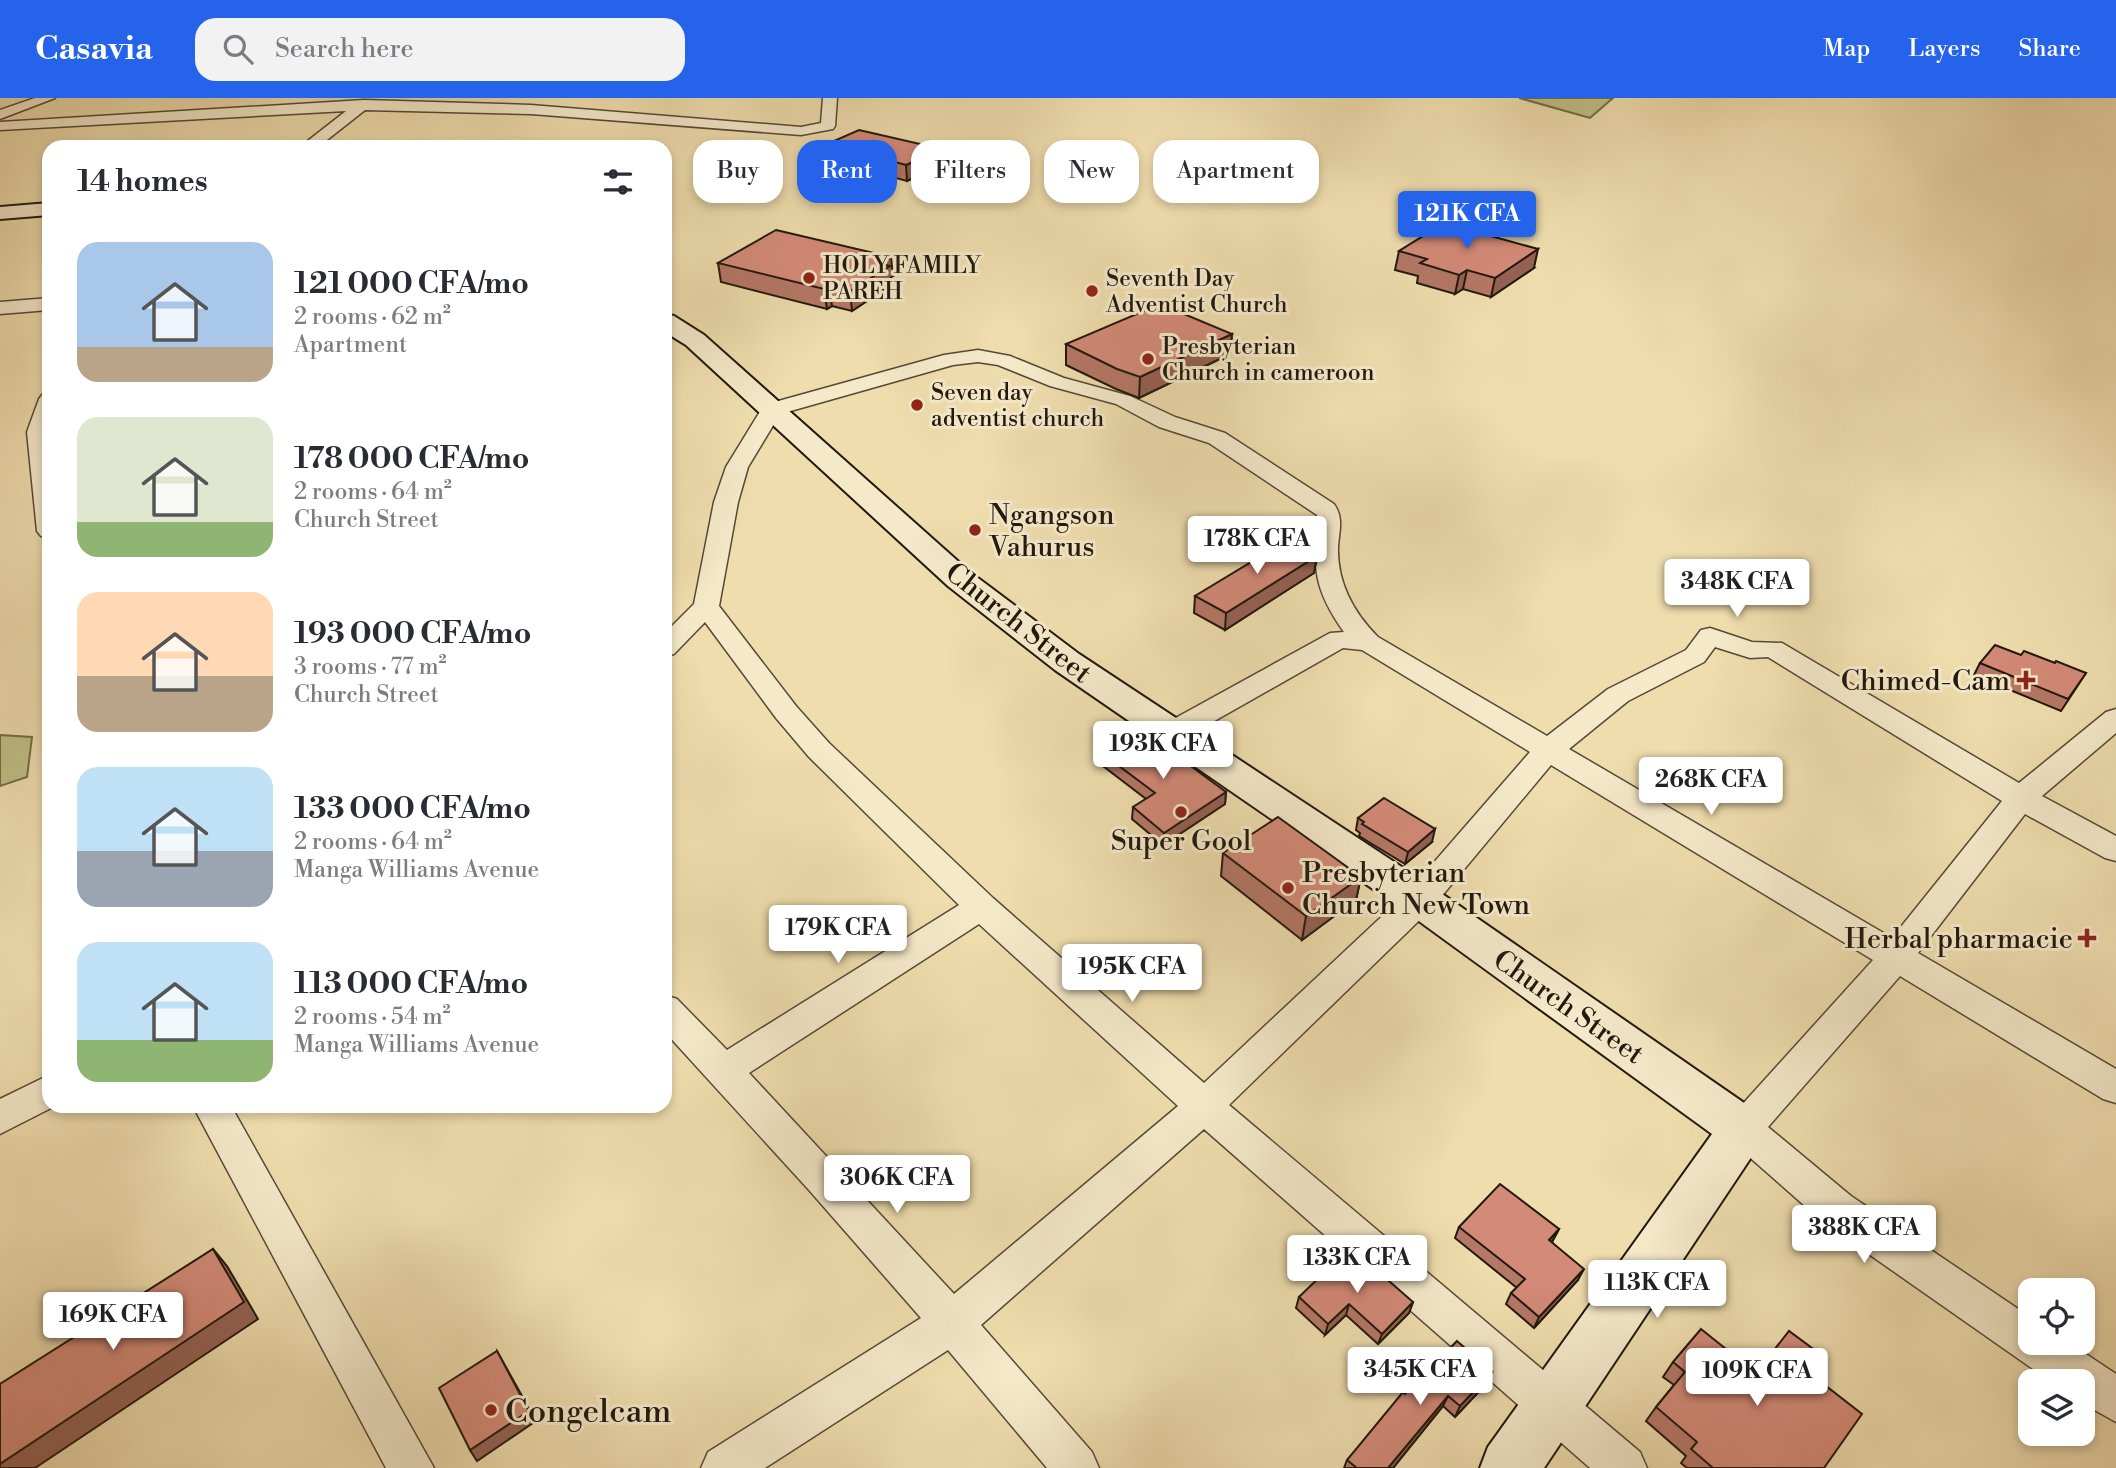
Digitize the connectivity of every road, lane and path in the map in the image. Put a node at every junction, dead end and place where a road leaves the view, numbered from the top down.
1 (48, 98) edge
2 (830, 98) edge
3 (367, 102) edge
4 (0, 115) edge
5 (0, 127) edge
6 (317, 140) edge
7 (42, 210) edge
8 (0, 213) edge
9 (42, 305) edge
10 (0, 308) edge
11 (672, 329) edge
12 (772, 410) junction
13 (42, 420) edge
14 (42, 468) edge
15 (706, 606) junction
16 (672, 641) edge
17 (1369, 643) junction
18 (2116, 718) edge
19 (1171, 733) junction
20 (1548, 751) junction
21 (2021, 798) junction
22 (2116, 850) edge
23 (1420, 900) junction
24 (981, 907) junction
25 (1896, 956) junction
26 (672, 1016) edge
27 (724, 1070) junction
28 (2116, 1088) edge
29 (42, 1095) edge
30 (1204, 1106) junction
31 (216, 1113) edge
32 (0, 1118) edge
33 (1743, 1129) junction
34 (953, 1322) junction
35 (2018, 1334) edge
36 (2049, 1355) edge
37 (2116, 1400) edge
38 (1552, 1406) junction
39 (411, 1468) edge
40 (724, 1468) edge
41 (1076, 1468) edge
42 (1509, 1468) edge
43 (1624, 1468) edge

1 - 4 street
2 - 3 street
3 - 5 street
3 - 6 street
7 - 8 main road
9 - 10 street
11 - 12 main road, Church Street
12 - 15 street
12 - 17 street
12 - 19 main road, Church Street
13 - 14 street
15 - 16 street
15 - 24 street
17 - 19 street
17 - 20 street
18 - 21 street
19 - 23 main road, Church Street
20 - 21 street
20 - 23 street
20 - 25 street
21 - 22 street
21 - 25 street
23 - 30 street
23 - 33 main road, Church Street
24 - 27 street
24 - 30 street
25 - 28 street
25 - 33 street
26 - 27 street
27 - 34 street
29 - 32 street
30 - 34 street
30 - 38 street
31 - 39 street
33 - 35 street
33 - 38 main road
34 - 40 street
34 - 41 street
36 - 37 street
38 - 42 main road
38 - 43 street

